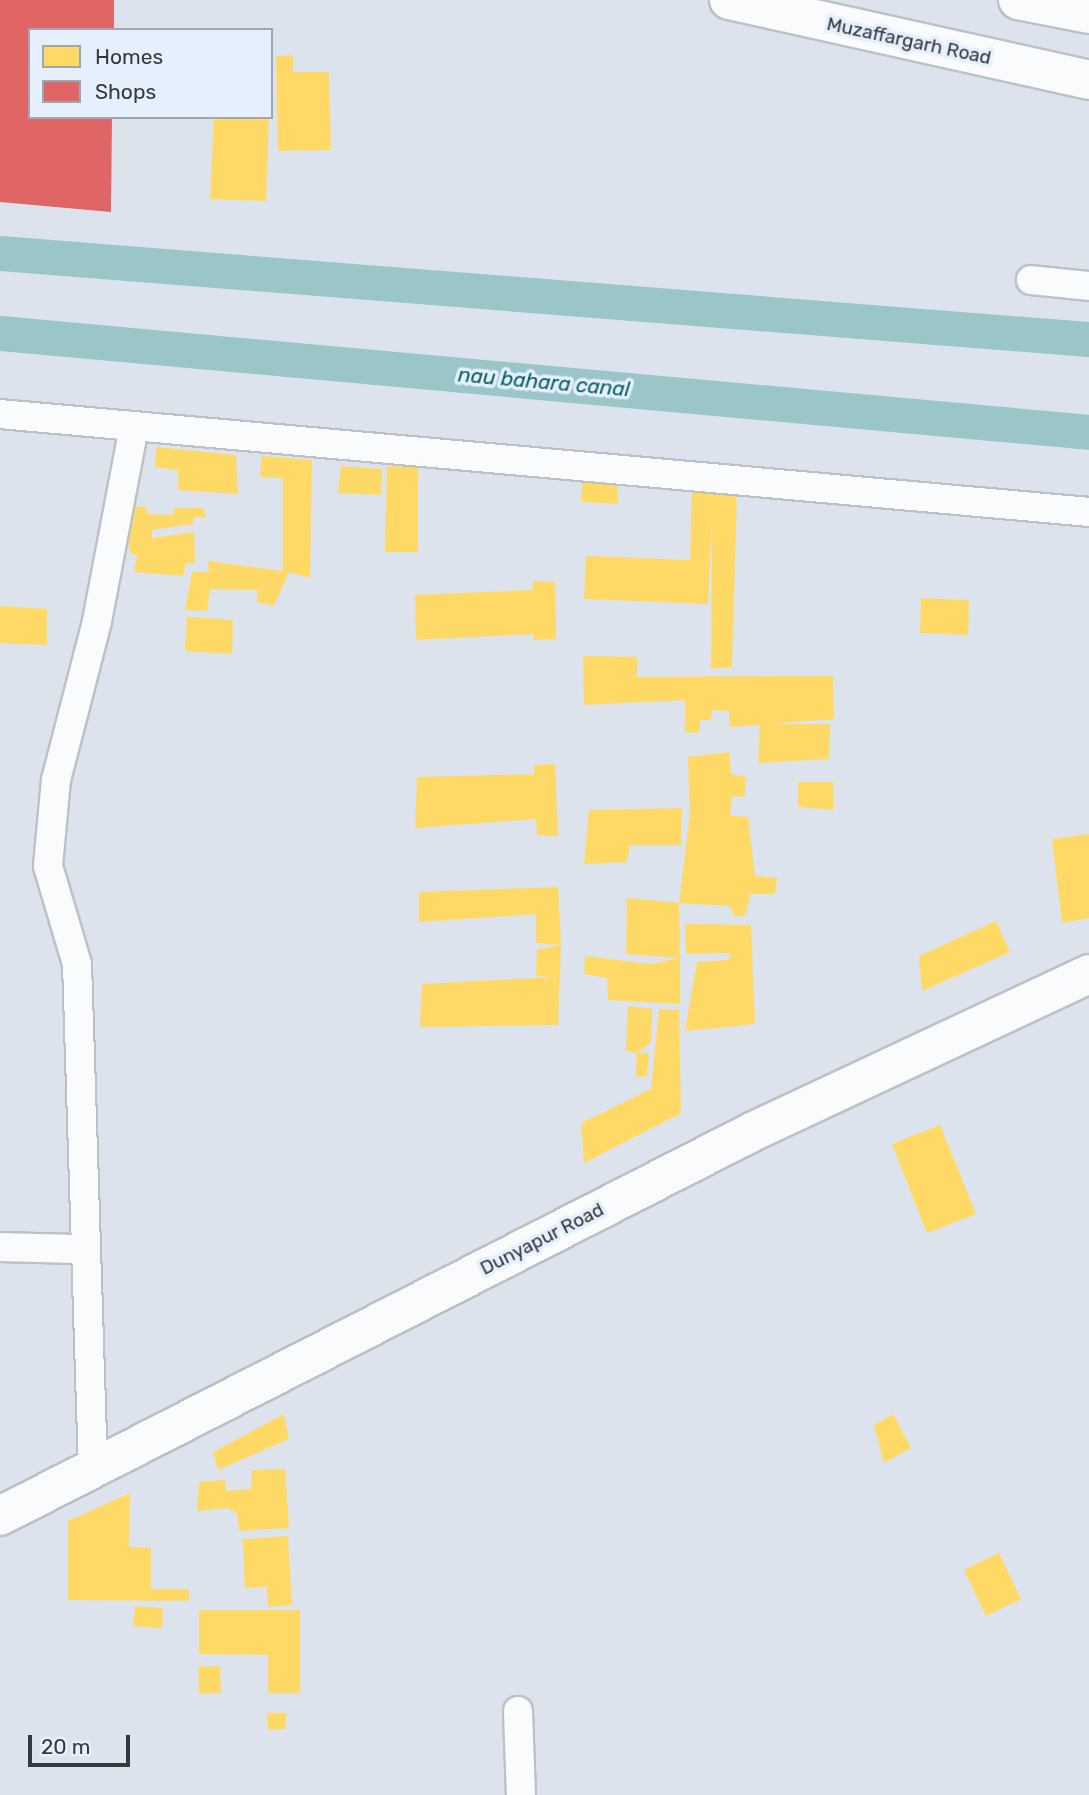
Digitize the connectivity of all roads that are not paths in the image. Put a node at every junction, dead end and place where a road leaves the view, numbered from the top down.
1 (729, 0) edge
2 (1018, 0) edge
3 (808, 9) edge
4 (1089, 14) edge
5 (1089, 80) edge
6 (1031, 280) dead end
7 (1089, 286) edge
8 (0, 414) edge
9 (134, 427) junction
10 (1089, 512) edge
11 (1089, 974) edge
12 (0, 1247) edge
13 (84, 1249) junction
14 (93, 1469) junction
15 (0, 1516) edge
16 (518, 1711) dead end
17 (521, 1795) edge

1 - 3 main road, Muzaffargarh Road
2 - 4 main road
3 - 5 main road, Muzaffargarh Road
6 - 7 street
8 - 9 street
9 - 10 street
9 - 13 street
11 - 14 main road, Dunyapur Road
12 - 13 street
13 - 14 street
14 - 15 main road, Dunyapur Road
16 - 17 street

